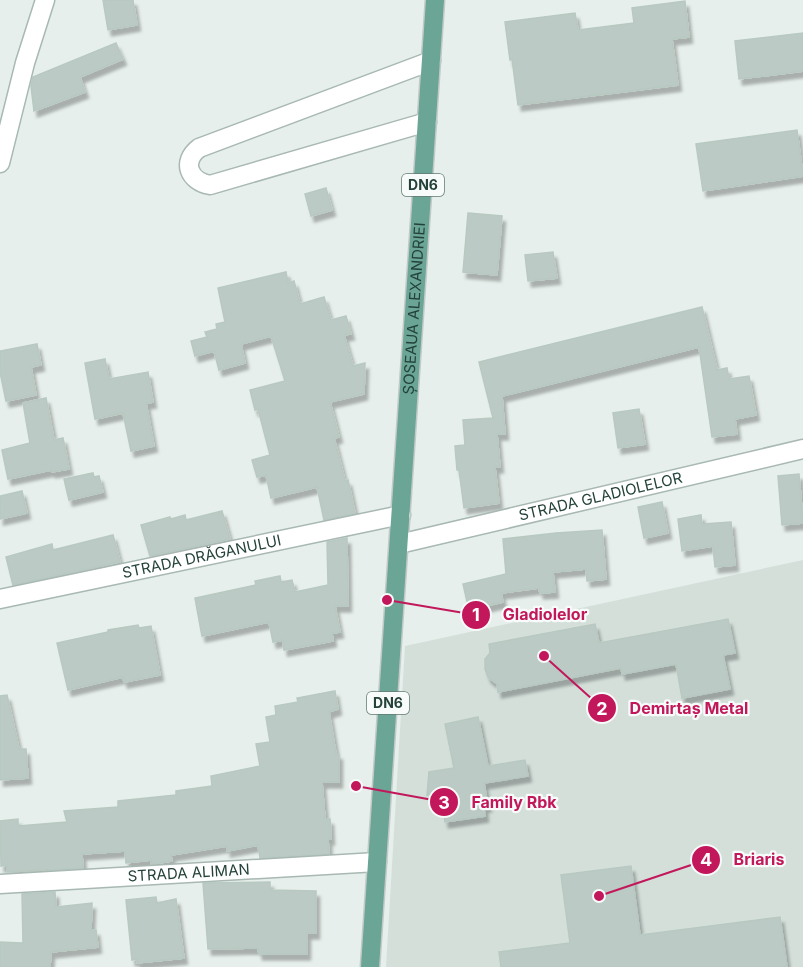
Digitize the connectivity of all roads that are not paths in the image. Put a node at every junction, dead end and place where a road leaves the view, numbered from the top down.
1 (45, 0) edge
2 (435, 0) edge
3 (431, 61) junction
4 (427, 122) junction
5 (0, 163) edge
6 (803, 449) edge
7 (401, 515) junction
8 (399, 544) junction
9 (0, 598) edge
10 (377, 862) junction
11 (0, 884) edge
12 (370, 967) edge

1 - 5 street
2 - 3 main road, ȘOSEAUA ALEXANDRIEI / DN6
3 - 4 main road, ȘOSEAUA ALEXANDRIEI / DN6
3 - 4 street
4 - 7 main road, ȘOSEAUA ALEXANDRIEI / DN6
6 - 8 street, STRADA GLADIOLELOR
7 - 8 main road, ȘOSEAUA ALEXANDRIEI / DN6
7 - 9 street, STRADA DRĂGANULUI
8 - 10 main road, DN6
10 - 11 street, STRADA ALIMAN
10 - 12 main road, DN6

